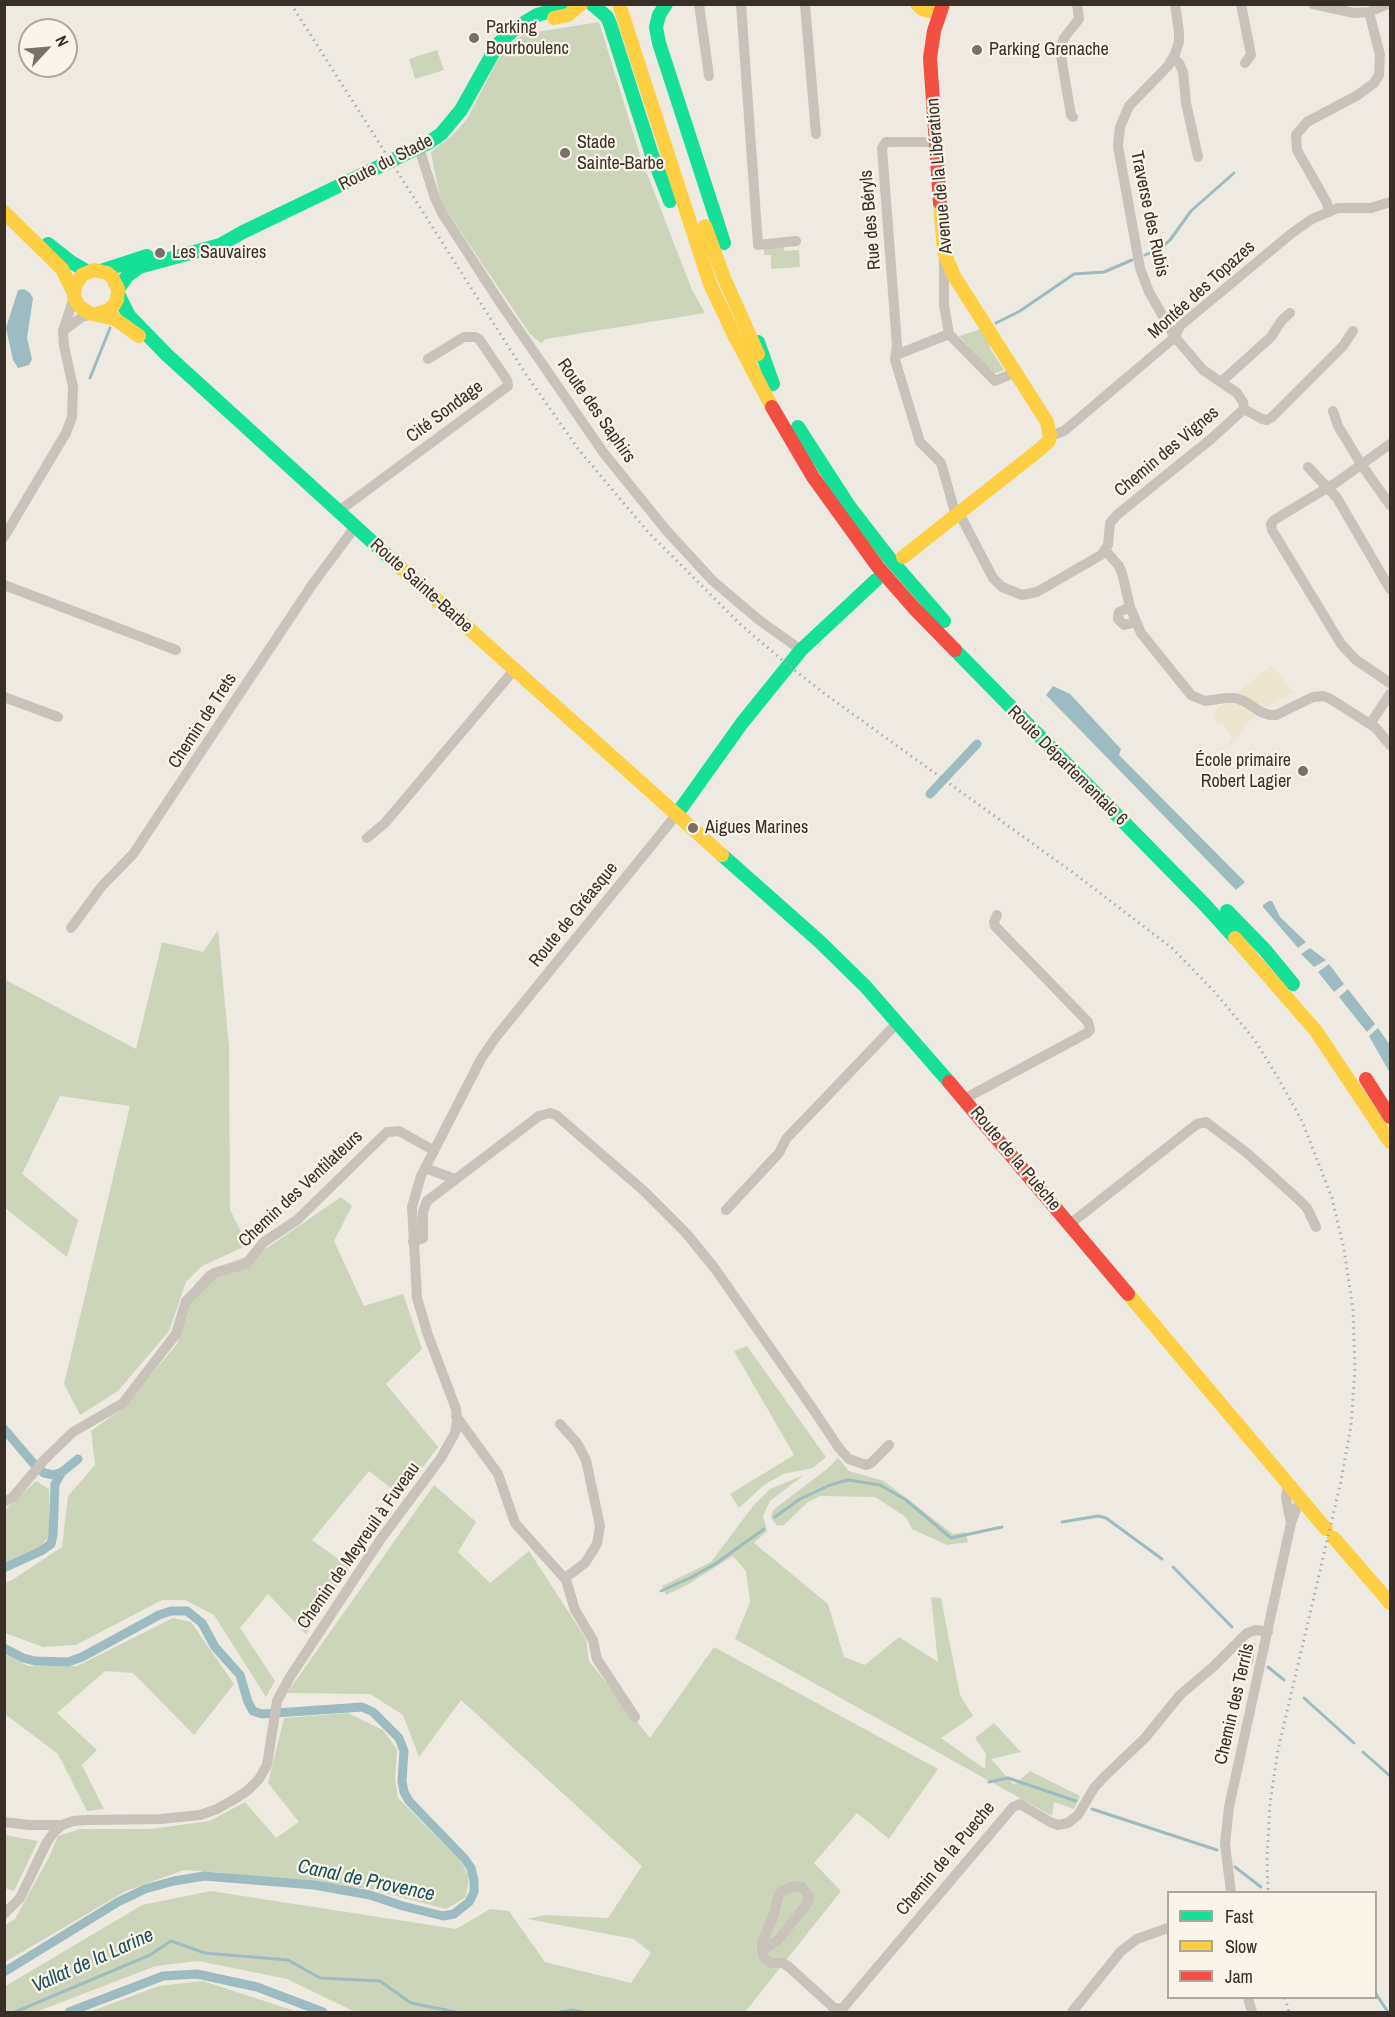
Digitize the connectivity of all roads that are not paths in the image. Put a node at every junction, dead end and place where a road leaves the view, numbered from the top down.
1 (564, 4) edge
2 (581, 4) edge
3 (592, 4) edge
4 (619, 4) edge
5 (633, 4) edge
6 (666, 4) edge
7 (699, 4) edge
8 (741, 4) edge
9 (805, 4) edge
10 (1077, 4) edge
11 (1175, 4) edge
12 (1241, 4) edge
13 (1313, 4) edge
14 (1388, 4) edge
15 (943, 5) edge
16 (920, 7) edge
17 (1369, 12) junction
18 (517, 27) junction
19 (934, 31) junction
20 (1173, 59) junction
21 (1245, 63) dead end
22 (709, 76) dead end
23 (1073, 117) dead end
24 (816, 134) dead end
25 (935, 142) junction
26 (419, 148) junction
27 (1198, 156) dead end
28 (1390, 202) edge
29 (4, 210) edge
30 (1329, 212) junction
31 (243, 231) junction
32 (796, 241) dead end
33 (944, 252) junction
34 (94, 271) junction
35 (118, 291) junction
36 (74, 295) junction
37 (95, 314) junction
38 (1290, 314) dead end
39 (63, 331) junction
40 (1353, 331) dead end
41 (949, 334) junction
42 (1175, 337) junction
43 (896, 350) junction
44 (167, 355) junction
45 (428, 359) dead end
46 (1016, 372) junction
47 (757, 380) junction
48 (1221, 382) junction
49 (773, 384) junction
50 (1244, 409) junction
51 (1333, 411) dead end
52 (1050, 436) junction
53 (1390, 444) edge
54 (1361, 464) junction
55 (1308, 467) dead end
56 (1327, 488) junction
57 (1390, 505) edge
58 (339, 512) junction
59 (957, 515) junction
60 (356, 527) junction
61 (4, 537) edge
62 (1105, 550) junction
63 (903, 557) dead end
64 (876, 580) dead end
65 (4, 585) edge
66 (1390, 589) edge
67 (1130, 607) junction
68 (1136, 622) junction
69 (176, 650) dead end
70 (801, 650) junction
71 (514, 670) junction
72 (1390, 683) edge
73 (1390, 694) edge
74 (4, 697) edge
75 (58, 717) dead end
76 (1370, 724) junction
77 (1390, 745) edge
78 (677, 814) junction
79 (367, 838) dead end
80 (997, 915) dead end
81 (71, 928) dead end
82 (898, 1022) junction
83 (496, 1037) joint
84 (1340, 1042) dead end
85 (1357, 1066) dead end
86 (964, 1099) junction
87 (1390, 1117) edge
88 (1390, 1142) edge
89 (433, 1150) junction
90 (424, 1168) junction
91 (455, 1179) junction
92 (726, 1210) dead end
93 (1070, 1224) junction
94 (1316, 1227) dead end
95 (413, 1242) junction
96 (456, 1416) junction
97 (560, 1424) dead end
98 (889, 1445) dead end
99 (1292, 1486) junction
100 (1303, 1500) junction
101 (4, 1502) edge
102 (1291, 1523) junction
103 (565, 1578) junction
104 (1390, 1603) edge
105 (1268, 1632) junction
106 (635, 1717) dead end
107 (4, 1822) edge
108 (62, 1825) junction
109 (1231, 1891) edge
110 (4, 1914) edge
111 (1167, 1928) edge
112 (762, 1951) junction
113 (1072, 2013) edge

1 - 18 main road, Route du Stade
2 - 18 main road
3 - 47 main road
4 - 47 main road
5 - 49 main road
6 - 49 main road
7 - 22 street
8 - 32 street
9 - 24 street
10 - 23 street
11 - 20 street
12 - 21 street
13 - 17 street
14 - 17 street
15 - 16 main road
15 - 19 main road, Avenue de la Libération
16 - 19 main road
17 - 30 street
18 - 26 main road, Route du Stade
19 - 25 main road, Avenue de la Libération
20 - 27 street
20 - 42 street, Traverse des Rubis
25 - 33 main road, Avenue de la Libération
25 - 43 street, Rue des Béryls
26 - 31 main road, Route du Stade
26 - 70 street, Route des Saphirs
28 - 30 street, Montée des Topazes
29 - 34 main road
29 - 36 main road
30 - 42 street, Montée des Topazes
31 - 34 main road, Route du Stade
31 - 35 main road, Route du Stade
33 - 41 street
33 - 46 main road, Avenue de la Libération
34 - 35 main road
34 - 36 main road
35 - 37 main road
35 - 44 main road, Route Sainte-Barbe
36 - 37 main road
36 - 39 street
37 - 39 street
37 - 44 main road, Route Sainte-Barbe
38 - 48 street
39 - 61 street
40 - 50 street
41 - 43 street
41 - 46 street
42 - 48 street, Chemin des Vignes
42 - 52 street, Montée des Topazes
43 - 59 street
44 - 58 main road, Route Sainte-Barbe
45 - 58 street, Cité Sondage
46 - 52 main road, Avenue de la Libération
47 - 88 main road, Route Départementale 6
48 - 50 street, Chemin des Vignes
49 - 84 main road, Route Départementale 6
50 - 62 street, Chemin des Vignes
51 - 54 street
52 - 59 main road
53 - 54 street
54 - 56 street
54 - 57 street
55 - 56 street
56 - 66 street
56 - 72 street
58 - 60 main road, Route Sainte-Barbe
59 - 62 street
59 - 63 main road
60 - 71 main road, Route Sainte-Barbe
60 - 81 street, Chemin de Trets
62 - 67 street
64 - 70 main road
65 - 69 street
67 - 68 street
67 - 68 street
68 - 76 street
70 - 78 main road
71 - 78 main road, Route Sainte-Barbe
71 - 79 street
73 - 76 street
74 - 75 street
76 - 77 street
78 - 82 main road, Route de la Puèche
78 - 83 street, Route de Gréasque
80 - 86 street
82 - 86 main road, Route de la Puèche
82 - 92 street
83 - 89 street, Chemin de Meyreuil à Fuveau
85 - 87 main road
86 - 93 main road, Route de la Puèche
89 - 90 street, Chemin de Meyreuil à Fuveau
89 - 101 street, Chemin des Ventilateurs
90 - 91 street
90 - 95 street, Chemin de Meyreuil à Fuveau
91 - 95 street
91 - 98 street
93 - 94 street
93 - 99 main road, Route de la Puèche
95 - 96 street, Chemin de Meyreuil à Fuveau
96 - 103 street
96 - 108 street, Chemin de Meyreuil à Fuveau
97 - 103 street
99 - 100 main road, Route de la Puèche
99 - 102 street, Chemin des Terrils
100 - 102 street, Chemin des Terrils
100 - 104 main road, Route de la Puèche
102 - 105 street, Chemin des Terrils
103 - 106 street
105 - 109 street, Chemin des Terrils
105 - 112 street, Chemin de la Pueche
107 - 108 street, Chemin de Meyreuil à Fuveau
108 - 110 street
111 - 113 street
112 - 112 street

